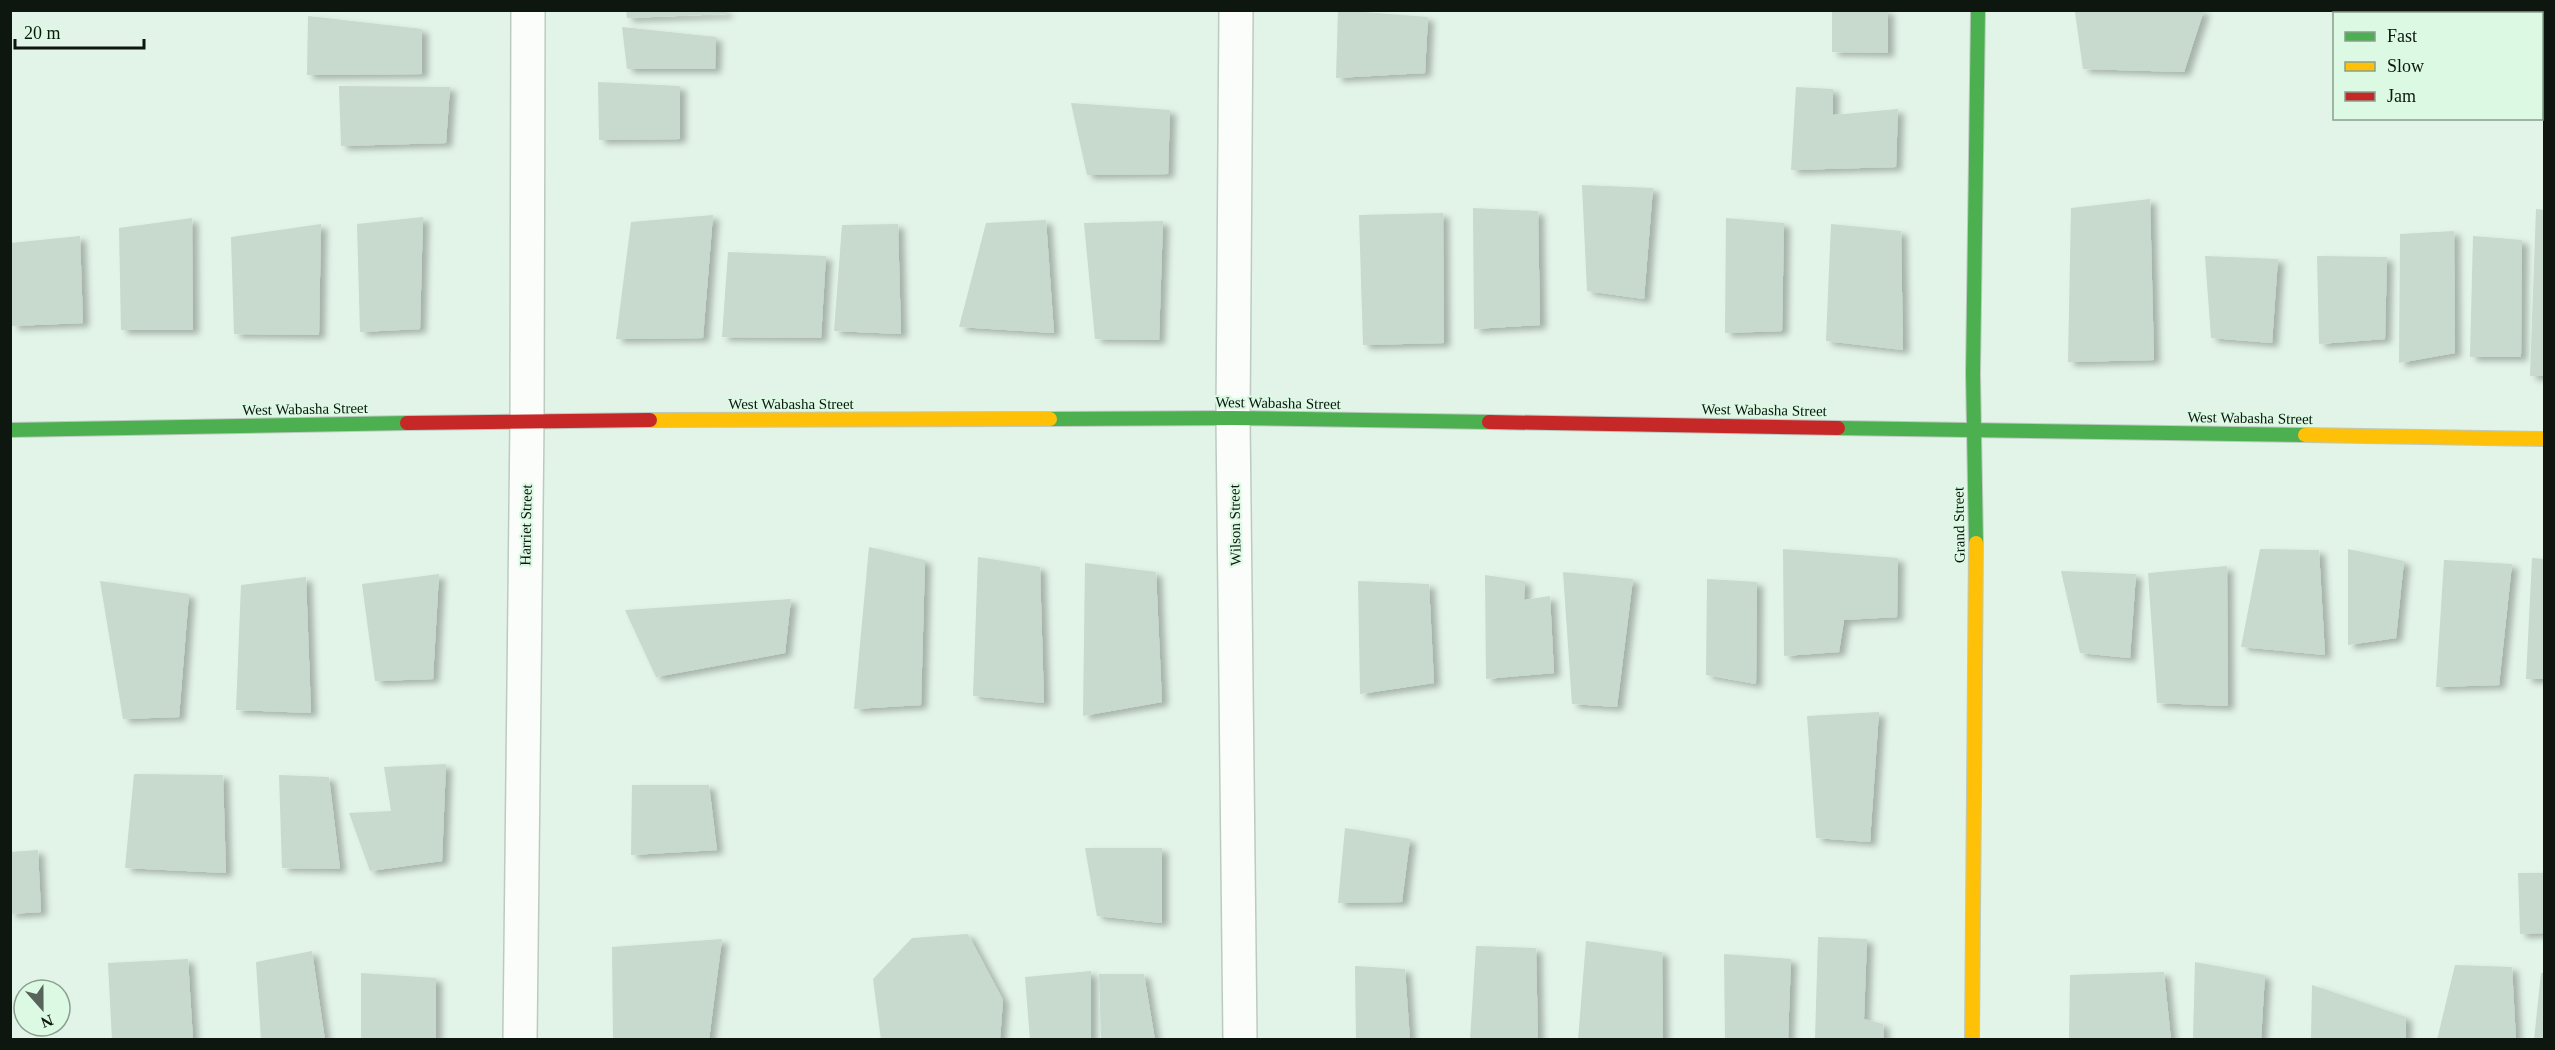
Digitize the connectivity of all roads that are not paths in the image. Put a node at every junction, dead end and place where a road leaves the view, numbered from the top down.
1 (528, 10) edge
2 (1236, 10) edge
3 (1978, 10) edge
4 (1233, 418) junction
5 (527, 421) junction
6 (10, 430) edge
7 (1973, 431) junction
8 (2544, 439) edge
9 (520, 1040) edge
10 (1240, 1040) edge
11 (1972, 1040) edge

1 - 5 street, Harriet Street
2 - 4 street, Wilson Street
3 - 7 street, Grand Street
4 - 5 street, West Wabasha Street
4 - 7 street, West Wabasha Street
4 - 10 street, Wilson Street
5 - 6 street, West Wabasha Street
5 - 9 street, Harriet Street
7 - 8 street, West Wabasha Street
7 - 11 street, Grand Street

